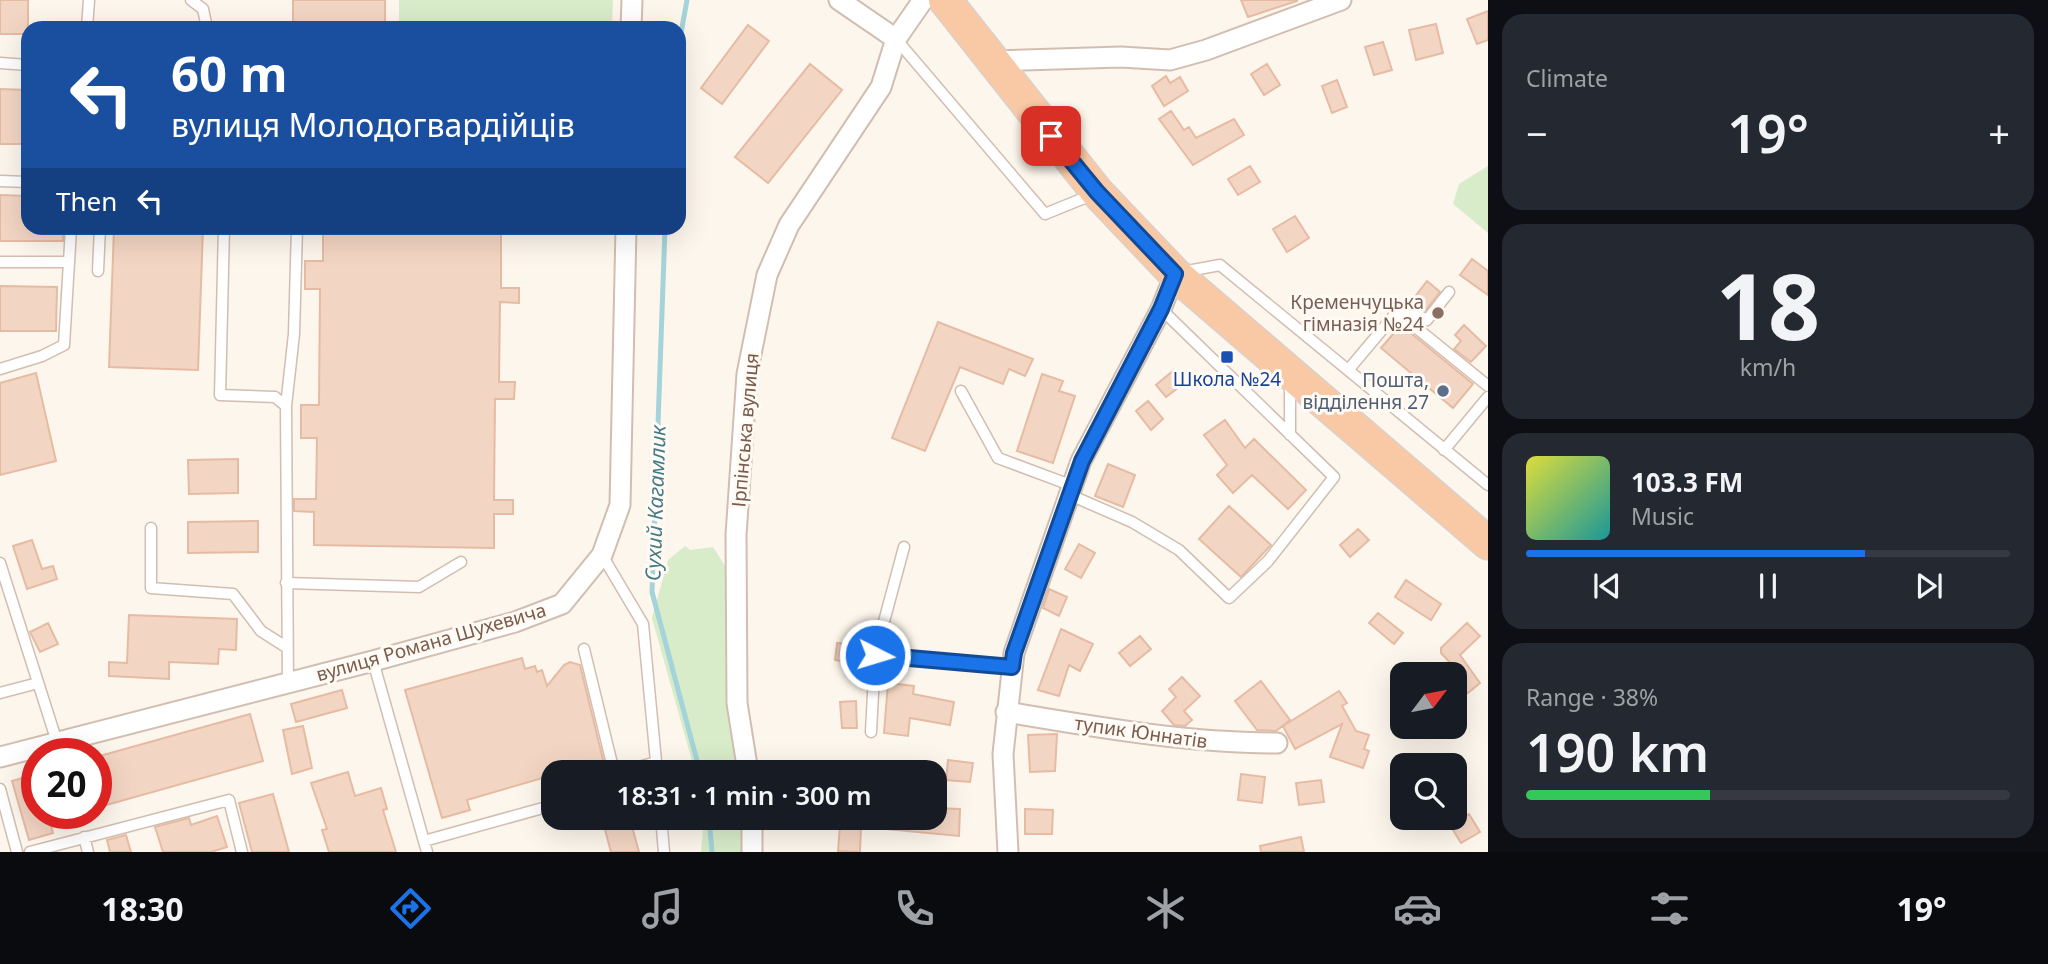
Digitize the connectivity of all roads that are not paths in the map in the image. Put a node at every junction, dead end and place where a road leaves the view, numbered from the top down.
1 (89, 0) edge
2 (191, 0) edge
3 (632, 0) edge
4 (839, 0) edge
5 (923, 0) edge
6 (945, 0) edge
7 (1341, 0) edge
8 (88, 21) edge
9 (206, 21) edge
10 (631, 21) edge
11 (896, 38) junction
12 (990, 61) junction
13 (0, 63) edge
14 (21, 64) edge
15 (0, 181) edge
16 (21, 182) edge
17 (1097, 192) junction
18 (71, 235) edge
19 (100, 235) edge
20 (224, 235) edge
21 (297, 235) edge
22 (626, 235) edge
23 (0, 262) edge
24 (69, 262) junction
25 (98, 271) dead end
26 (1175, 274) junction
27 (1449, 292) dead end
28 (1161, 309) junction
29 (1397, 312) junction
30 (0, 369) edge
31 (1349, 369) junction
32 (1290, 376) junction
33 (1488, 386) edge
34 (961, 391) dead end
35 (1488, 397) edge
36 (286, 406) junction
37 (1290, 435) junction
38 (1444, 450) junction
39 (1488, 485) edge
40 (1071, 491) junction
41 (151, 528) dead end
42 (1488, 543) edge
43 (904, 547) dead end
44 (602, 555) junction
45 (461, 562) dead end
46 (0, 563) edge
47 (286, 583) junction
48 (286, 647) junction
49 (584, 649) dead end
50 (875, 655) junction
51 (373, 661) junction
52 (1012, 667) junction
53 (38, 683) junction
54 (288, 683) junction
55 (0, 693) edge
56 (1006, 712) junction
57 (871, 732) dead end
58 (56, 738) edge
59 (73, 738) edge
60 (1277, 743) dead end
61 (21, 751) edge
62 (0, 757) edge
63 (611, 760) edge
64 (655, 760) edge
65 (746, 760) edge
66 (0, 789) edge
67 (541, 808) edge
68 (662, 830) edge
69 (752, 830) edge
70 (84, 837) junction
71 (424, 841) junction
72 (17, 852) edge
73 (30, 852) edge
74 (88, 852) edge
75 (243, 852) edge
76 (427, 852) edge
77 (664, 852) edge
78 (752, 852) edge
79 (1009, 852) edge

1 - 8 lane
2 - 9 lane
3 - 10 street
4 - 11 street
5 - 11 street, Ірпінська вулиця
6 - 12 highway
7 - 12 street
11 - 17 lane
11 - 65 street, Ірпінська вулиця
12 - 17 highway
13 - 14 lane
15 - 16 lane
17 - 26 highway
18 - 24 lane
19 - 25 lane
20 - 36 lane
21 - 36 lane
22 - 44 street, вулиця Романа Шухевича
23 - 24 lane
24 - 30 lane
26 - 28 street
26 - 31 lane
26 - 32 highway
27 - 29 lane
28 - 37 lane
28 - 40 street
29 - 31 lane
29 - 33 lane
31 - 38 lane
32 - 37 lane
32 - 42 highway
34 - 40 lane
35 - 38 lane
36 - 47 lane
37 - 40 lane
38 - 39 lane
40 - 52 street
41 - 48 lane
43 - 50 lane
44 - 51 street, вулиця Романа Шухевича
44 - 64 lane
45 - 47 lane
46 - 53 lane
47 - 48 lane
48 - 54 lane
49 - 63 lane
50 - 52 lane
50 - 57 lane
51 - 54 street, вулиця Романа Шухевича
51 - 71 lane
52 - 56 street
53 - 55 lane
53 - 58 lane
54 - 59 street, вулиця Романа Шухевича
56 - 60 street, тупик Юннатів
56 - 79 street
61 - 62 street, вулиця Романа Шухевича
66 - 72 lane
67 - 71 lane
68 - 77 lane
69 - 78 street
70 - 73 lane
70 - 74 lane
70 - 75 lane
71 - 76 lane

